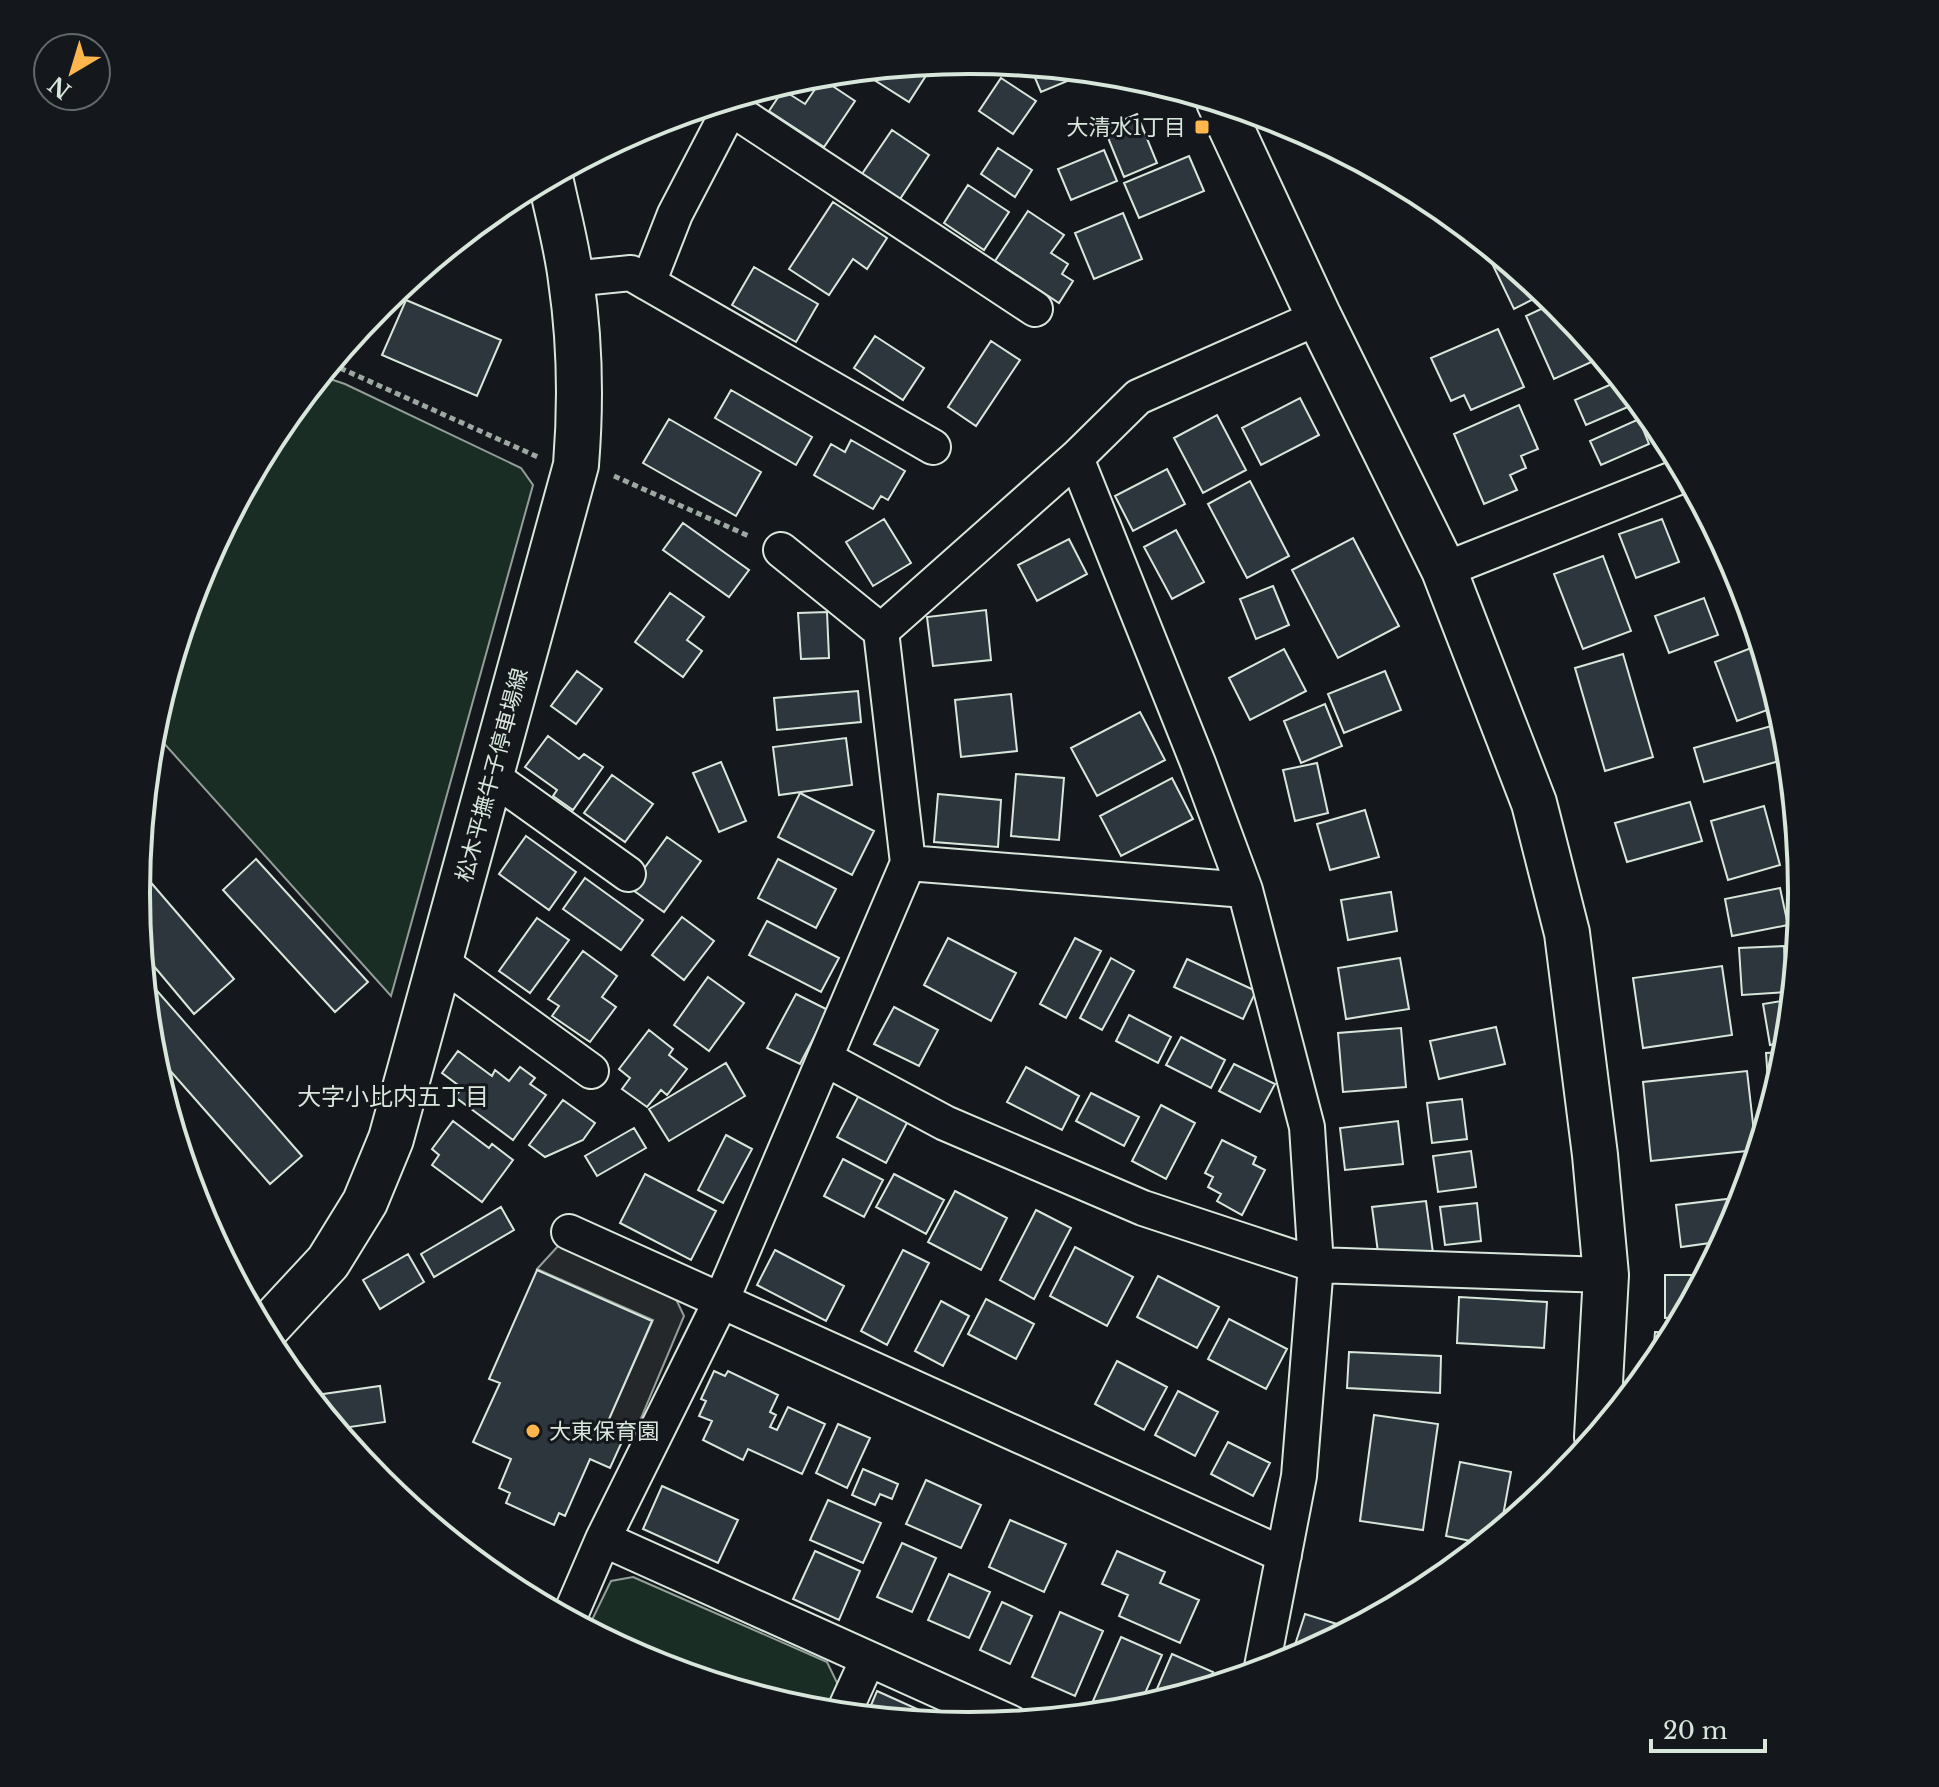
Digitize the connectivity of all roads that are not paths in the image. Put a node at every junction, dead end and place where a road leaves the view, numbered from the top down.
1 (740, 107) edge
2 (729, 110) edge
3 (1225, 115) edge
4 (552, 189) edge
5 (571, 279) junction
6 (648, 283) junction
7 (1035, 309) dead end
8 (1319, 317) junction
9 (933, 447) dead end
10 (1076, 458) junction
11 (1675, 478) edge
12 (781, 550) road end
13 (1444, 570) junction
14 (881, 631) junction
15 (491, 776) junction
16 (908, 863) junction
17 (628, 874) dead end
18 (1245, 890) junction
19 (441, 962) junction
20 (826, 1059) junction
21 (591, 1071) dead end
22 (569, 1232) dead end
23 (1316, 1265) junction
24 (1606, 1275) junction
25 (721, 1301) junction
26 (272, 1322) edge
27 (1598, 1419) edge
28 (603, 1539) junction
29 (1284, 1555) junction
30 (572, 1610) edge
31 (1264, 1658) edge
32 (868, 1659) junction
33 (848, 1703) edge
34 (987, 1712) edge

1 - 7 street
2 - 6 street
3 - 8 street
4 - 5 street, 松木平撫牛子停車場線
5 - 6 street
5 - 15 street, 松木平撫牛子停車場線
6 - 9 street
8 - 10 street
8 - 13 street
10 - 14 street
10 - 18 street
11 - 13 street
12 - 14 street
13 - 24 street
14 - 16 street
15 - 17 street
15 - 19 street, 松木平撫牛子停車場線
16 - 18 street
16 - 20 street
18 - 23 street
19 - 21 street
19 - 26 street, 松木平撫牛子停車場線
20 - 23 street
20 - 25 street
22 - 25 street
23 - 24 street
23 - 29 street
24 - 27 street
25 - 28 street
25 - 29 street
28 - 30 street
28 - 32 street
29 - 31 street
32 - 33 street
32 - 34 street

